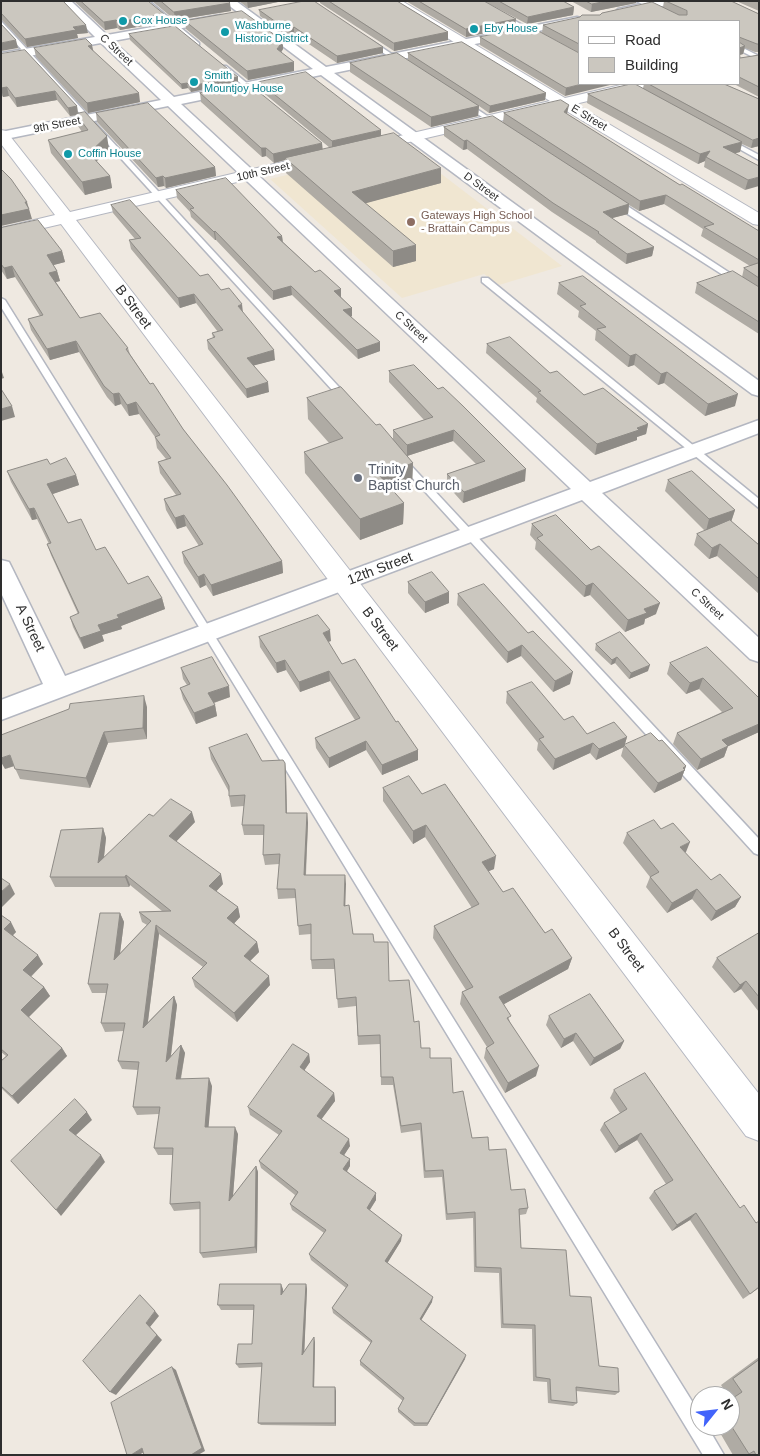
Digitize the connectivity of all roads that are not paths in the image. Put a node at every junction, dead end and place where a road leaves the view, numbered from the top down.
1 (64, 1) edge
2 (146, 1) edge
3 (228, 1) edge
4 (393, 1) edge
5 (476, 1) edge
6 (672, 1) edge
7 (644, 4) edge
8 (264, 10) edge
9 (573, 10) edge
10 (245, 14) junction
11 (606, 14) edge
12 (578, 20) edge
13 (580, 20) edge
14 (680, 20) edge
15 (1, 23) edge
16 (175, 26) junction
17 (528, 30) junction
18 (361, 35) edge
19 (104, 38) junction
20 (545, 40) edge
21 (463, 43) junction
22 (740, 48) edge
23 (204, 50) edge
24 (28, 52) junction
25 (1, 57) edge
26 (394, 57) junction
27 (758, 57) edge
28 (740, 61) edge
29 (219, 62) edge
30 (410, 68) edge
31 (324, 71) junction
32 (248, 86) junction
33 (634, 86) edge
34 (262, 98) edge
35 (457, 98) edge
36 (171, 102) junction
37 (562, 103) junction
38 (89, 118) junction
39 (489, 119) junction
40 (504, 129) edge
41 (716, 134) edge
42 (2, 135) edge
43 (413, 137) junction
44 (351, 151) edge
45 (333, 155) edge
46 (759, 158) edge
47 (250, 175) junction
48 (160, 196) junction
49 (605, 196) edge
50 (65, 218) junction
51 (759, 220) edge
52 (1, 233) edge
53 (485, 280) dead end
54 (759, 296) edge
55 (1, 300) edge
56 (759, 390) edge
57 (356, 410) edge
58 (759, 426) edge
59 (694, 451) junction
60 (396, 454) edge
61 (586, 492) junction
62 (759, 505) edge
63 (470, 535) junction
64 (1, 568) edge
65 (344, 583) junction
66 (208, 632) junction
67 (759, 653) edge
68 (58, 689) junction
69 (1, 710) edge
70 (759, 849) edge
71 (759, 1123) edge
72 (714, 1455) edge

1 - 19 street, C Street
2 - 16 lane
3 - 10 street, D Street
4 - 21 street, E Street
5 - 17 lane
6 - 7 street
7 - 11 street
7 - 14 lane
8 - 10 street
9 - 13 street, 9th Street
10 - 16 street
10 - 31 street, D Street
12 - 17 street, 9th Street
15 - 24 lane
16 - 19 street
16 - 23 lane
17 - 20 lane
17 - 21 street, 9th Street
18 - 26 lane
19 - 24 street
19 - 36 street, C Street
21 - 26 street, 9th Street
21 - 37 street, E Street
22 - 27 lane
24 - 25 street
24 - 38 lane
26 - 30 lane
26 - 31 street, 9th Street
27 - 28 street
29 - 32 lane
31 - 32 street, 9th Street
31 - 43 street, D Street
32 - 34 lane
32 - 36 street, 9th Street
33 - 37 street
35 - 39 lane
36 - 38 street, 9th Street
36 - 47 street, C Street
37 - 39 street
37 - 51 street, E Street
38 - 42 street, 9th Street
38 - 48 lane
39 - 40 lane
39 - 43 street
41 - 46 lane
42 - 50 street, B Street
43 - 44 street
43 - 56 street, D Street
45 - 47 street, 10th Street
47 - 48 street, 10th Street
47 - 61 street, C Street
48 - 50 street, 10th Street
48 - 57 lane
49 - 54 lane
50 - 52 street, 10th Street
50 - 65 street, B Street
53 - 59 lane
55 - 66 lane
58 - 59 street, 12th Street
59 - 61 street, 12th Street
59 - 62 lane
60 - 63 lane
61 - 63 street, 12th Street
61 - 67 street, C Street
63 - 65 street, 12th Street
63 - 70 lane
64 - 68 street, A Street
65 - 66 street, 12th Street
65 - 71 street, B Street
66 - 68 street, 12th Street
66 - 72 lane
68 - 69 street, 12th Street

